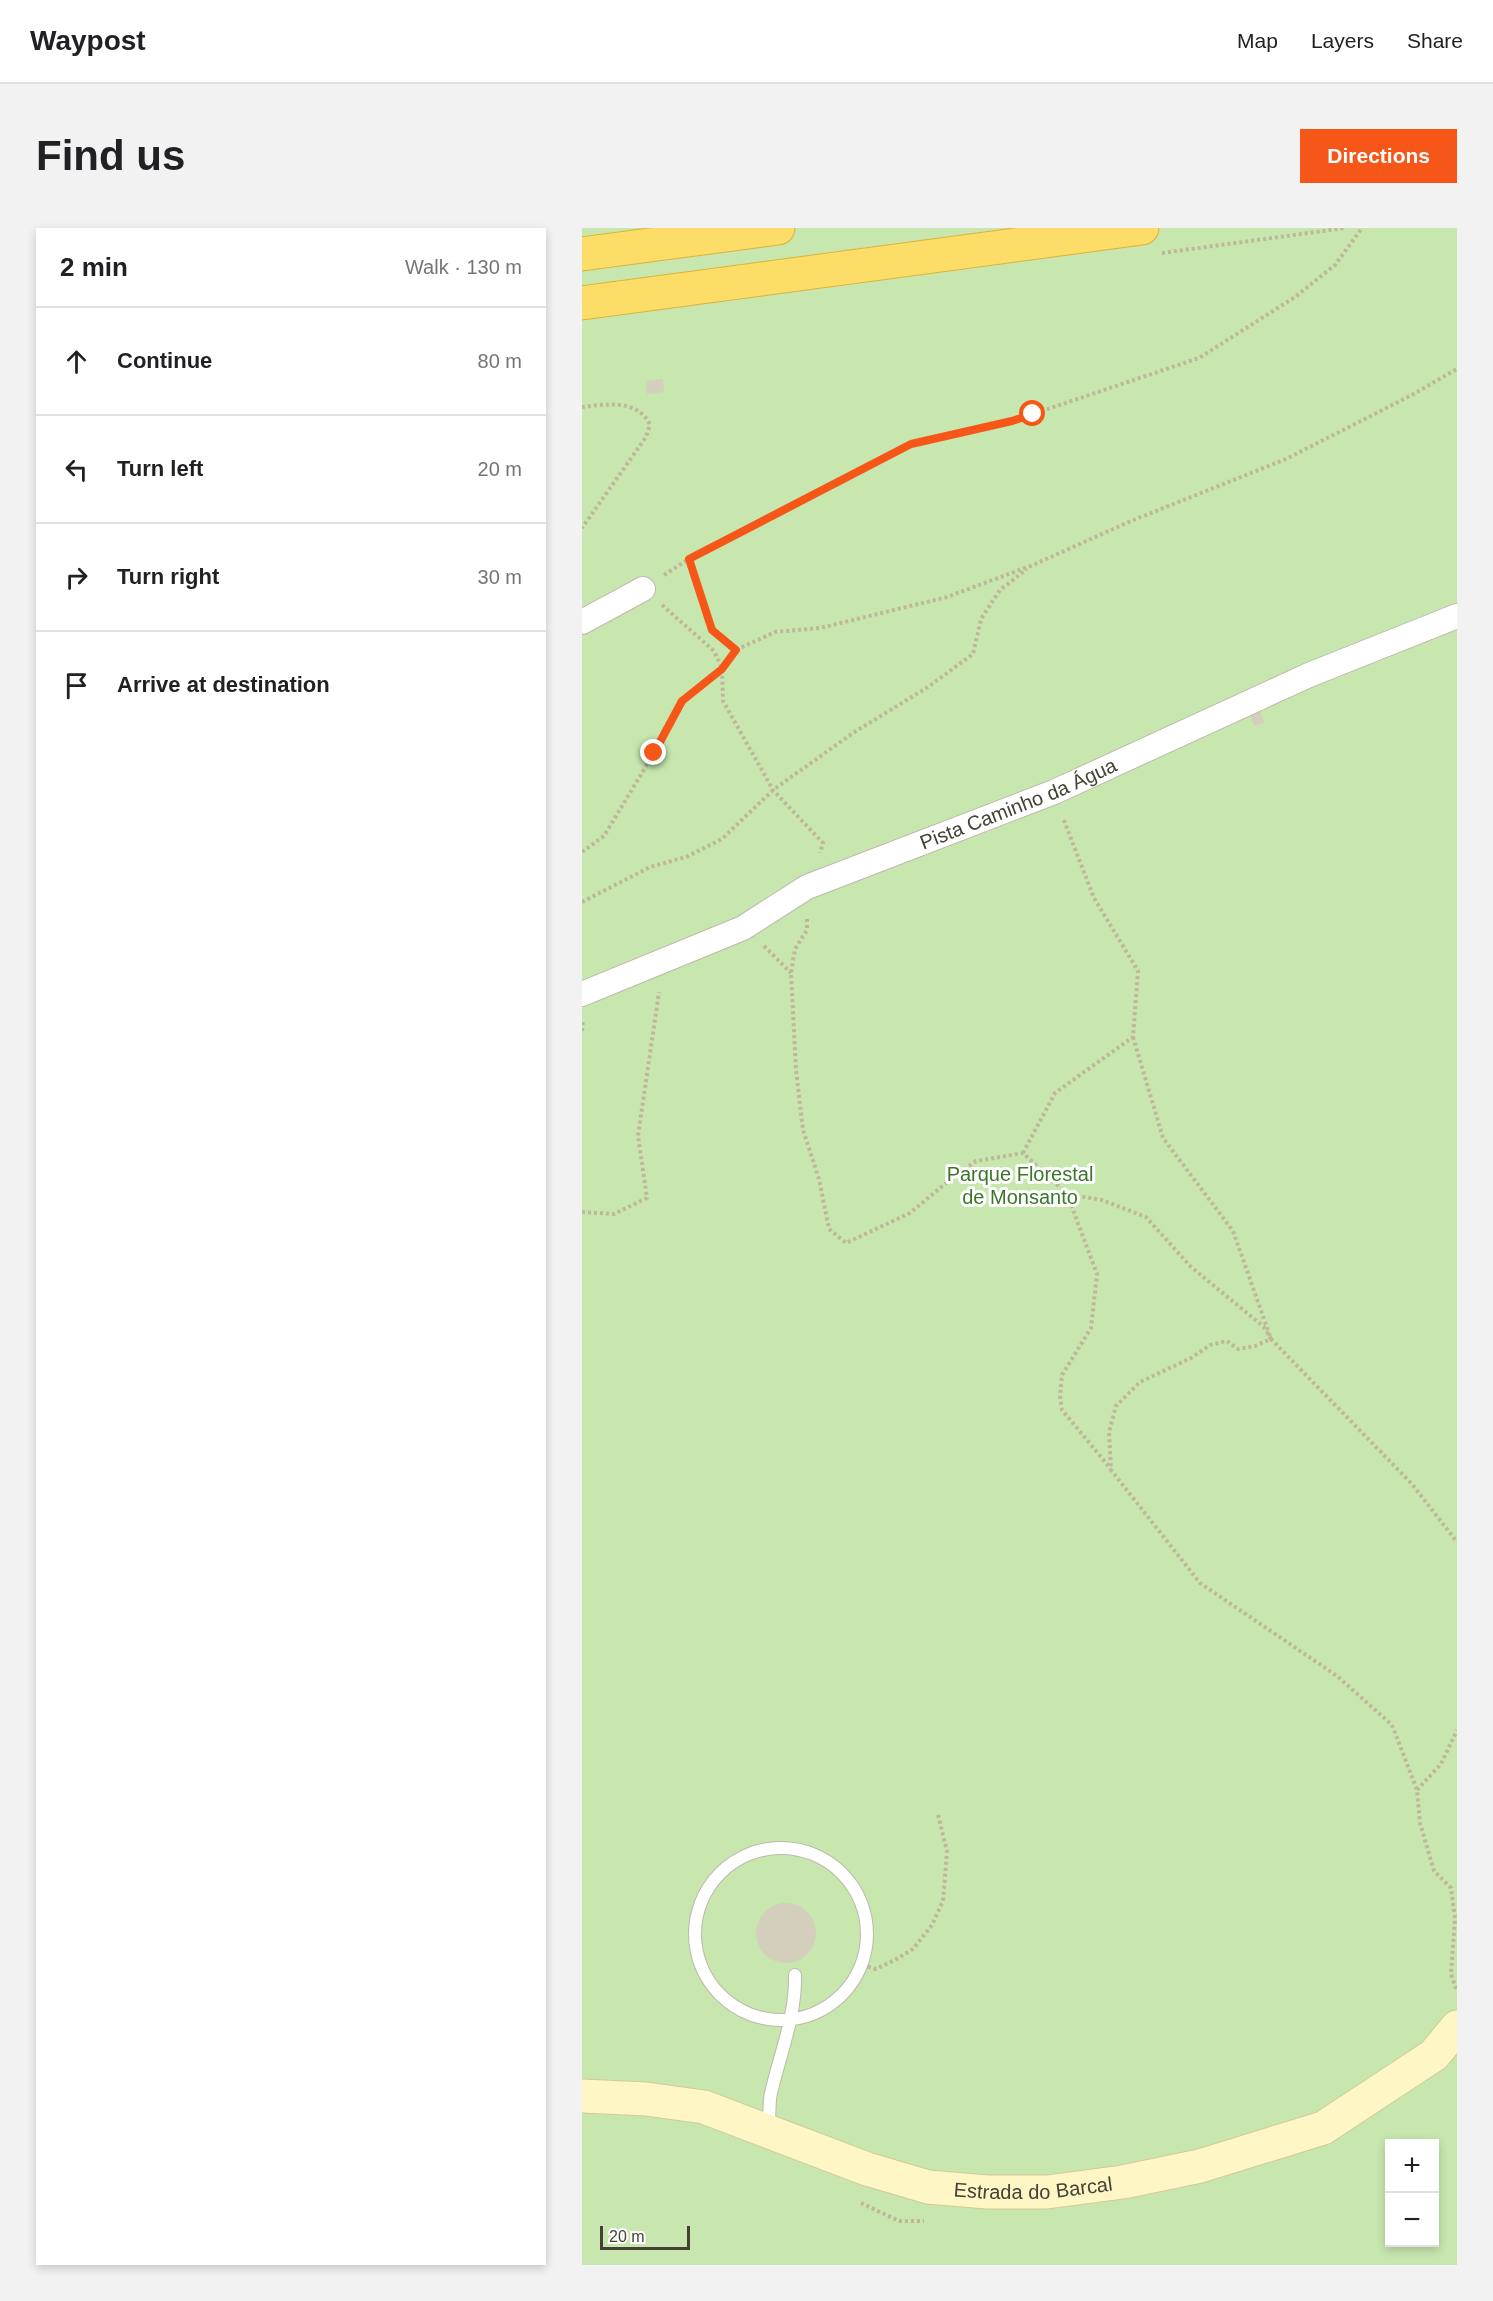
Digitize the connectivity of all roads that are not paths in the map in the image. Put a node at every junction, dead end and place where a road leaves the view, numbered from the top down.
1 (778, 228) edge
2 (1142, 228) edge
3 (582, 254) edge
4 (582, 303) edge
5 (643, 589) road end
6 (1457, 616) edge
7 (582, 622) edge
8 (582, 994) edge
9 (795, 1975) dead end
10 (790, 2021) junction
11 (1457, 2027) edge
12 (582, 2097) edge
13 (765, 2129) junction

1 - 3 highway
2 - 4 highway
5 - 7 street
6 - 8 street, Pista Caminho da Água
9 - 10 lane
10 - 10 lane
10 - 13 lane
11 - 13 street, Estrada do Barcal
12 - 13 street, Estrada do Barcal

